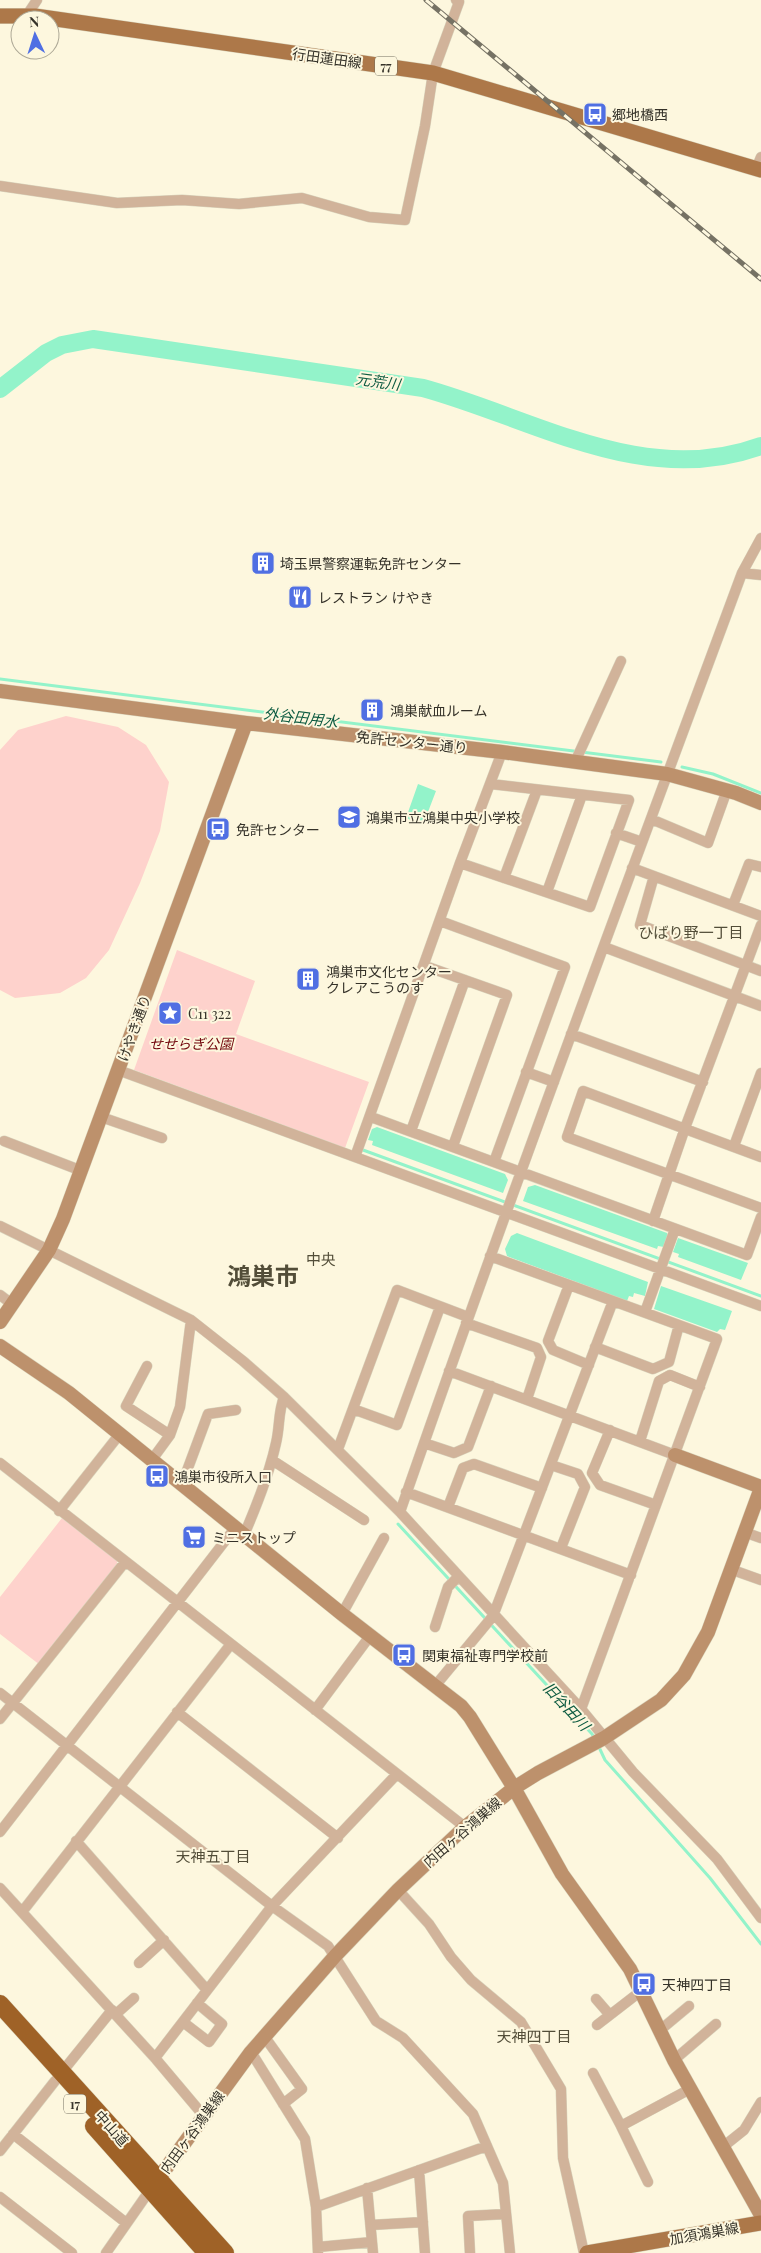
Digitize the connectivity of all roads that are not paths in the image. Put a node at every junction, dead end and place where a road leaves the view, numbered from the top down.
1 (456, 0) edge
2 (60, 20) edge
3 (433, 73) junction
4 (759, 165) edge
5 (0, 186) edge
6 (761, 538) edge
7 (742, 573) junction
8 (761, 575) edge
9 (622, 661) dead end
10 (0, 691) edge
11 (246, 723) junction
12 (502, 752) junction
13 (575, 762) junction
14 (667, 774) junction
15 (491, 784) junction
16 (537, 790) junction
17 (727, 790) junction
18 (582, 794) junction
19 (761, 803) edge
20 (651, 819) junction
21 (616, 834) junction
22 (642, 842) junction
23 (460, 864) junction
24 (761, 867) edge
25 (632, 868) junction
26 (654, 876) junction
27 (504, 878) junction
28 (547, 892) junction
29 (733, 905) junction
30 (761, 916) edge
31 (440, 921) junction
32 (761, 925) edge
33 (604, 947) junction
34 (745, 965) junction
35 (425, 966) junction
36 (761, 971) edge
37 (465, 980) junction
38 (734, 997) junction
39 (761, 1006) edge
40 (571, 1034) junction
41 (118, 1070) junction
42 (526, 1072) junction
43 (761, 1073) edge
44 (554, 1082) junction
45 (702, 1082) junction
46 (101, 1117) junction
47 (371, 1117) junction
48 (685, 1128) junction
49 (411, 1131) junction
50 (162, 1138) dead end
51 (4, 1141) dead end
52 (452, 1146) junction
53 (734, 1146) junction
54 (355, 1157) junction
55 (761, 1157) edge
56 (494, 1162) junction
57 (82, 1171) junction
58 (521, 1172) junction
59 (670, 1174) junction
60 (761, 1208) edge
61 (505, 1212) junction
62 (761, 1217) edge
63 (654, 1220) junction
64 (0, 1226) edge
65 (675, 1229) junction
66 (758, 1233) edge
67 (49, 1250) junction
68 (490, 1256) junction
69 (661, 1270) junction
70 (569, 1285) junction
71 (0, 1295) edge
72 (613, 1301) junction
73 (12, 1304) junction
74 (761, 1306) edge
75 (440, 1307) junction
76 (645, 1312) junction
77 (191, 1320) junction
78 (467, 1320) junction
79 (0, 1322) edge
80 (679, 1325) junction
81 (0, 1346) edge
82 (596, 1347) junction
83 (589, 1364) junction
84 (147, 1366) dead end
85 (449, 1371) junction
86 (490, 1386) junction
87 (700, 1387) junction
88 (284, 1397) junction
89 (527, 1399) junction
90 (353, 1409) junction
91 (236, 1410) dead end
92 (570, 1414) junction
93 (610, 1430) junction
94 (119, 1435) junction
95 (170, 1435) junction
96 (640, 1441) junction
97 (424, 1443) junction
98 (338, 1449) junction
99 (675, 1455) junction
100 (272, 1460) junction
101 (151, 1461) junction
102 (0, 1463) edge
103 (551, 1464) junction
104 (180, 1484) junction
105 (542, 1488) junction
106 (761, 1488) edge
107 (406, 1492) junction
108 (656, 1506) junction
109 (448, 1507) junction
110 (60, 1511) junction
111 (400, 1512) junction
112 (364, 1520) dead end
113 (239, 1531) junction
114 (744, 1532) junction
115 (524, 1535) junction
116 (384, 1538) dead end
117 (761, 1538) edge
118 (561, 1548) junction
119 (124, 1562) junction
120 (730, 1569) junction
121 (630, 1575) junction
122 (458, 1577) junction
123 (761, 1580) edge
124 (177, 1602) junction
125 (342, 1614) junction
126 (493, 1616) junction
127 (435, 1626) dead end
128 (370, 1636) junction
129 (230, 1644) junction
130 (434, 1686) junction
131 (0, 1693) edge
132 (12, 1703) junction
133 (580, 1709) junction
134 (315, 1710) junction
135 (177, 1712) junction
136 (0, 1719) edge
137 (604, 1738) junction
138 (67, 1745) junction
139 (397, 1774) junction
140 (119, 1785) junction
141 (514, 1788) junction
142 (465, 1827) junction
143 (0, 1832) edge
144 (338, 1838) junction
145 (76, 1841) junction
146 (0, 1888) edge
147 (398, 1890) junction
148 (272, 1906) junction
149 (22, 1912) junction
150 (761, 1918) edge
151 (164, 1940) junction
152 (336, 1955) junction
153 (139, 1963) dead end
154 (207, 1990) junction
155 (641, 1990) junction
156 (134, 1998) dead end
157 (596, 1999) dead end
158 (197, 2003) junction
159 (0, 2004) edge
160 (689, 2006) dead end
161 (114, 2012) junction
162 (610, 2014) junction
163 (0, 2019) edge
164 (183, 2022) junction
165 (597, 2024) dead end
166 (716, 2024) dead end
167 (659, 2031) junction
168 (264, 2036) junction
169 (250, 2052) junction
170 (155, 2058) junction
171 (674, 2060) junction
172 (593, 2074) dead end
173 (58, 2076) junction
174 (690, 2089) junction
175 (761, 2102) edge
176 (283, 2104) junction
177 (203, 2115) junction
178 (621, 2126) junction
179 (13, 2134) junction
180 (487, 2146) junction
181 (724, 2146) junction
182 (0, 2151) edge
183 (419, 2170) junction
184 (648, 2182) dead end
185 (154, 2185) junction
186 (367, 2188) junction
187 (0, 2197) edge
188 (316, 2206) junction
189 (506, 2214) junction
190 (761, 2215) edge
191 (125, 2222) junction
192 (423, 2222) junction
193 (761, 2223) edge
194 (370, 2226) junction
195 (372, 2242) junction
196 (318, 2250) edge
197 (72, 2253) edge
198 (106, 2253) edge
199 (207, 2253) edge
200 (224, 2253) edge
201 (373, 2253) edge
202 (425, 2253) edge
203 (470, 2253) edge
204 (510, 2253) edge
205 (586, 2253) edge

1 - 3 street
2 - 3 main road, 行田蓮田線 / 77
3 - 4 main road, 行田蓮田線 / 77
3 - 5 street
6 - 7 street
7 - 8 street
7 - 14 street
9 - 13 street
10 - 11 street, 免許センター通り
11 - 12 street, 免許センター通り
11 - 41 street, けやき通り
12 - 13 street, 免許センター通り
12 - 15 street
13 - 14 street, 免許センター通り
14 - 17 street, 免許センター通り
14 - 20 street
15 - 16 street
15 - 23 street
16 - 18 street
16 - 27 street
17 - 19 street, 免許センター通り
17 - 20 street
18 - 21 street
18 - 28 street
20 - 22 street
21 - 22 street
21 - 28 street
22 - 25 street
23 - 27 street
23 - 31 street
24 - 29 street
25 - 26 street
25 - 33 street
26 - 29 street
26 - 34 street
27 - 28 street
29 - 30 street
31 - 35 street
31 - 42 street
32 - 34 street
33 - 38 street
33 - 40 street
34 - 36 street
34 - 38 street
35 - 37 street
35 - 47 street
37 - 49 street
37 - 52 street
38 - 39 street
38 - 45 street
40 - 44 street
40 - 45 street
41 - 46 street, けやき通り
41 - 54 street
42 - 44 street
42 - 56 street
43 - 53 street
44 - 58 street
45 - 48 street
46 - 50 street
46 - 57 street, けやき通り
47 - 49 street
47 - 54 street
48 - 53 street
48 - 59 street
48 - 59 street
49 - 52 street
51 - 57 street
52 - 56 street
53 - 55 street
54 - 61 street
56 - 58 street
57 - 67 street, けやき通り
58 - 61 street
58 - 63 street
59 - 60 street
59 - 63 street
61 - 68 street
61 - 69 street
62 - 66 street
63 - 65 street
64 - 67 street
65 - 66 street
65 - 69 street
67 - 73 street, けやき通り
67 - 77 street
68 - 70 street
68 - 78 street
69 - 74 street
69 - 76 street
70 - 72 street
70 - 83 street
71 - 73 street
72 - 76 street
72 - 82 street
73 - 79 street, けやき通り
75 - 78 street
75 - 90 street
75 - 90 street
76 - 80 street
77 - 88 street
77 - 95 street
78 - 85 street
78 - 89 street
80 - 82 street
80 - 87 street
81 - 94 street
82 - 83 street
83 - 92 street
84 - 95 street
85 - 86 street
85 - 97 street
86 - 89 street
86 - 97 street
87 - 96 street
87 - 99 street
88 - 98 street
88 - 100 street
89 - 92 street
90 - 98 street
91 - 104 street
92 - 93 street
92 - 103 street
93 - 96 street
93 - 108 street
94 - 101 street
94 - 110 street
95 - 101 street
96 - 99 street
97 - 107 street
98 - 111 street
99 - 106 street
99 - 108 street
100 - 112 street
100 - 113 street
101 - 104 street
102 - 110 street
103 - 105 street
103 - 118 street
104 - 113 street
105 - 109 street
105 - 115 street
106 - 114 street, 内田ヶ谷鴻巣線
107 - 109 street
107 - 111 street
108 - 121 street
109 - 115 street
110 - 119 street
111 - 122 street
113 - 124 street
113 - 125 street
114 - 117 street
114 - 120 street, 内田ヶ谷鴻巣線
115 - 118 street
115 - 126 street
116 - 125 street
118 - 121 street
119 - 124 street
119 - 132 street
120 - 123 street
120 - 137 street, 内田ヶ谷鴻巣線
121 - 133 street
122 - 126 street
122 - 127 street
124 - 129 street
124 - 138 street
125 - 128 street
126 - 130 street
126 - 133 street
128 - 130 street
128 - 134 street
129 - 134 street
129 - 135 street
130 - 141 street
131 - 132 street
132 - 136 street
132 - 138 street
133 - 137 street
134 - 139 street
135 - 140 street
135 - 144 street
137 - 141 street, 内田ヶ谷鴻巣線
137 - 150 street
138 - 140 street
138 - 143 street
139 - 142 street
139 - 144 street
140 - 145 street
140 - 148 street
141 - 142 street, 内田ヶ谷鴻巣線
141 - 155 street
142 - 147 street, 内田ヶ谷鴻巣線
144 - 148 street
145 - 149 street
145 - 151 street
146 - 149 street
147 - 152 street, 内田ヶ谷鴻巣線
147 - 205 street
148 - 152 street
148 - 154 street
149 - 161 street
151 - 153 street
151 - 154 street
152 - 168 street, 内田ヶ谷鴻巣線
152 - 180 street
154 - 158 street
155 - 162 street
155 - 167 street
156 - 161 street
157 - 162 street
158 - 164 street
158 - 164 street
159 - 173 highway, 中山道 / 17
160 - 167 street
161 - 170 street
161 - 173 street
162 - 165 street
163 - 173 highway, 中山道 / 17
164 - 170 street
166 - 171 street
167 - 171 street
168 - 169 street, 内田ヶ谷鴻巣線
168 - 176 street
169 - 176 street
169 - 177 street, 内田ヶ谷鴻巣線
170 - 177 street
171 - 174 street
172 - 178 street
173 - 179 street
173 - 185 highway, 中山道 / 17
174 - 178 street
174 - 181 street
175 - 181 street
176 - 188 street
177 - 185 street, 内田ヶ谷鴻巣線
178 - 184 street
179 - 182 street
179 - 191 street
180 - 183 street
180 - 189 street
181 - 190 street
183 - 186 street
183 - 192 street
185 - 191 street
185 - 199 highway, 中山道 / 17
185 - 200 highway, 中山道 / 17
186 - 188 street
186 - 194 street
187 - 197 street
188 - 196 street
189 - 203 street
189 - 204 street
191 - 198 street
192 - 194 street
192 - 202 street
193 - 205 main road, 加須鴻巣線
194 - 195 street
195 - 196 street
195 - 201 street

